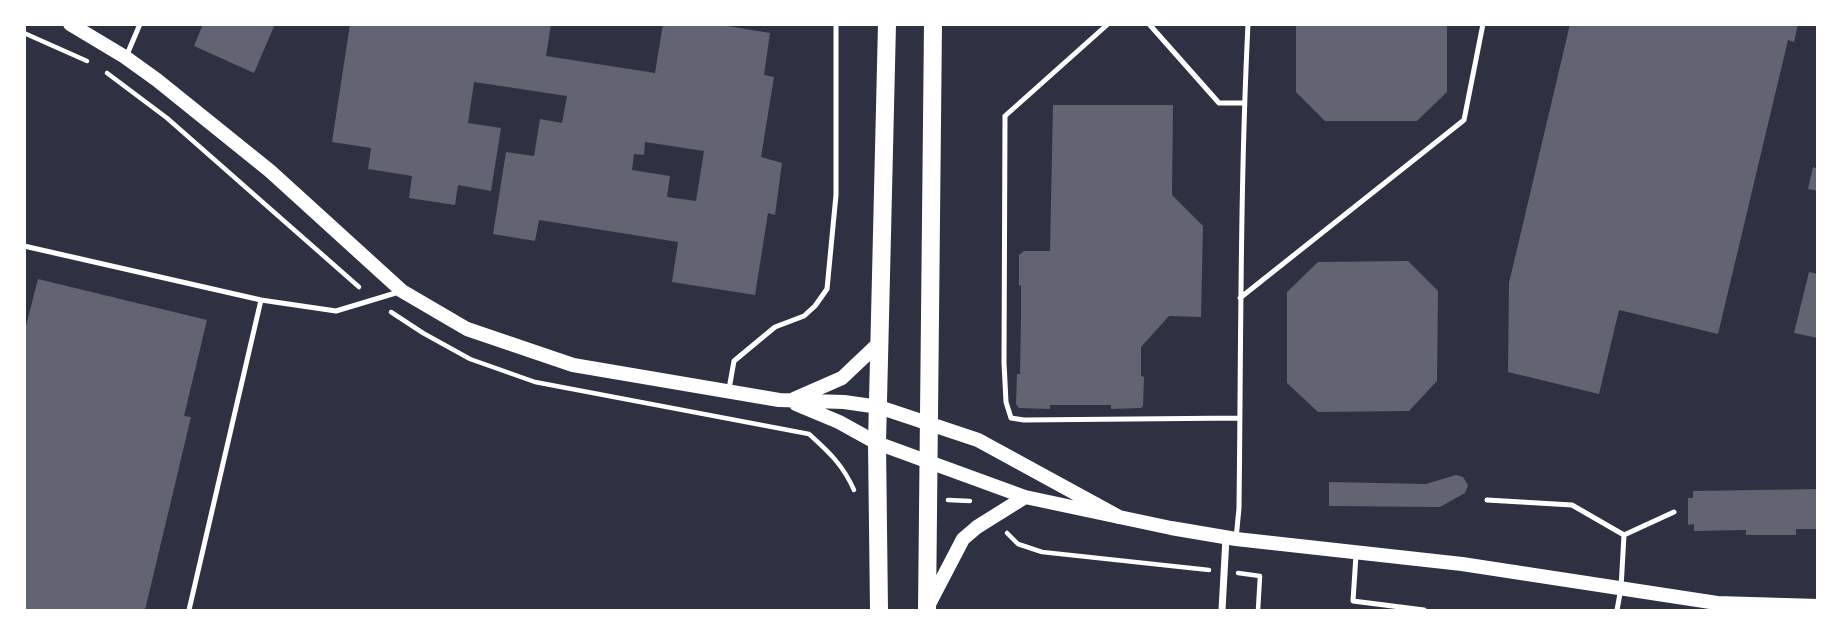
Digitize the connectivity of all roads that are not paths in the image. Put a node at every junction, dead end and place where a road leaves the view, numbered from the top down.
1 (70, 24) edge
2 (140, 24) edge
3 (836, 24) edge
4 (887, 24) edge
5 (933, 24) edge
6 (1108, 24) edge
7 (1149, 24) edge
8 (1248, 24) edge
9 (1483, 24) edge
10 (125, 57) junction
11 (1244, 103) junction
12 (24, 246) edge
13 (402, 291) junction
14 (1240, 298) junction
15 (261, 300) junction
16 (880, 342) junction
17 (729, 391) junction
18 (789, 401) junction
19 (879, 407) junction
20 (1240, 418) junction
21 (929, 424) junction
22 (877, 443) junction
23 (928, 462) junction
24 (1025, 497) junction
25 (1487, 500) dead end
26 (1674, 512) dead end
27 (1119, 517) junction
28 (1625, 535) junction
29 (1231, 538) junction
30 (1357, 552) junction
31 (1621, 588) junction
32 (1818, 606) edge
33 (927, 610) edge
34 (189, 611) edge
35 (879, 611) edge
36 (1222, 611) edge
37 (1424, 611) edge
38 (1617, 611) edge

1 - 10 main road
2 - 10 lane
3 - 17 lane
4 - 16 main road
5 - 21 main road
6 - 20 lane
7 - 11 lane
8 - 11 lane
9 - 14 lane
10 - 13 main road
11 - 14 lane
12 - 15 lane
13 - 15 lane
13 - 17 main road
14 - 20 lane
15 - 34 lane
16 - 18 main road
16 - 19 main road
17 - 18 main road
18 - 19 main road
18 - 22 main road
19 - 21 main road
19 - 22 main road
20 - 29 lane
21 - 23 main road
21 - 27 main road
22 - 23 main road
22 - 35 main road
23 - 24 main road
23 - 33 main road
24 - 27 main road
24 - 33 main road
25 - 28 lane
26 - 28 lane
27 - 29 main road
28 - 31 lane
29 - 30 main road
29 - 36 street
30 - 31 main road
30 - 37 lane
31 - 32 main road
31 - 38 lane

